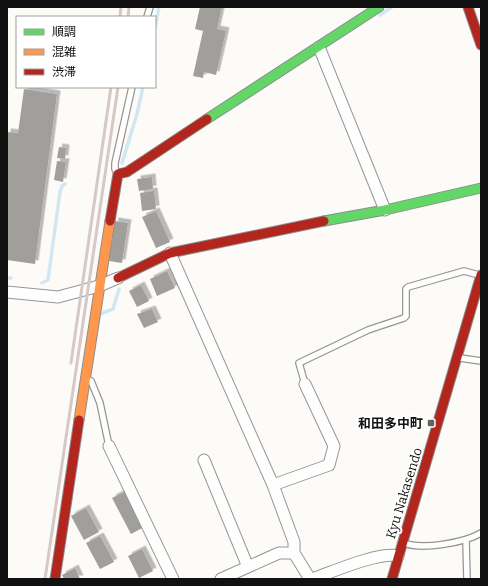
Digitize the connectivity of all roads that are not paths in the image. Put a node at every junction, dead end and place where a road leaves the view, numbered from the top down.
1 (379, 7) edge
2 (468, 7) edge
3 (481, 45) edge
4 (319, 47) junction
5 (132, 88) edge
6 (118, 174) junction
7 (481, 188) edge
8 (385, 210) junction
9 (170, 252) junction
10 (481, 276) edge
11 (118, 278) joint
12 (99, 286) junction
13 (7, 292) edge
14 (481, 306) edge
15 (472, 310) junction
16 (457, 358) junction
17 (481, 362) edge
18 (84, 379) junction
19 (305, 384) joint
20 (109, 446) joint
21 (204, 460) dead end
22 (273, 485) junction
23 (481, 533) edge
24 (466, 541) junction
25 (404, 543) junction
26 (294, 552) junction
27 (398, 556) junction
28 (248, 567) junction
29 (235, 576) edge
30 (55, 579) edge
31 (173, 579) edge
32 (221, 579) edge
33 (311, 579) edge
34 (392, 579) edge
35 (467, 579) edge

1 - 4 main road
2 - 3 main road
4 - 6 main road
4 - 8 street
5 - 6 lane
6 - 12 main road
7 - 8 main road
8 - 9 main road
9 - 11 main road
9 - 22 street
10 - 15 main road, Kyu Nakasendo
10 - 19 lane
11 - 12 street
12 - 13 street
12 - 18 main road
14 - 15 main road
15 - 16 main road, Kyu Nakasendo
16 - 17 lane
16 - 25 main road, Kyu Nakasendo
18 - 20 lane
18 - 30 main road
19 - 22 street
20 - 31 street
21 - 28 street
22 - 26 street
23 - 24 lane
24 - 25 lane
24 - 35 lane
25 - 27 main road, Kyu Nakasendo
26 - 28 street
26 - 33 street
27 - 33 street
27 - 34 main road, Kyu Nakasendo
28 - 29 street
29 - 32 street

